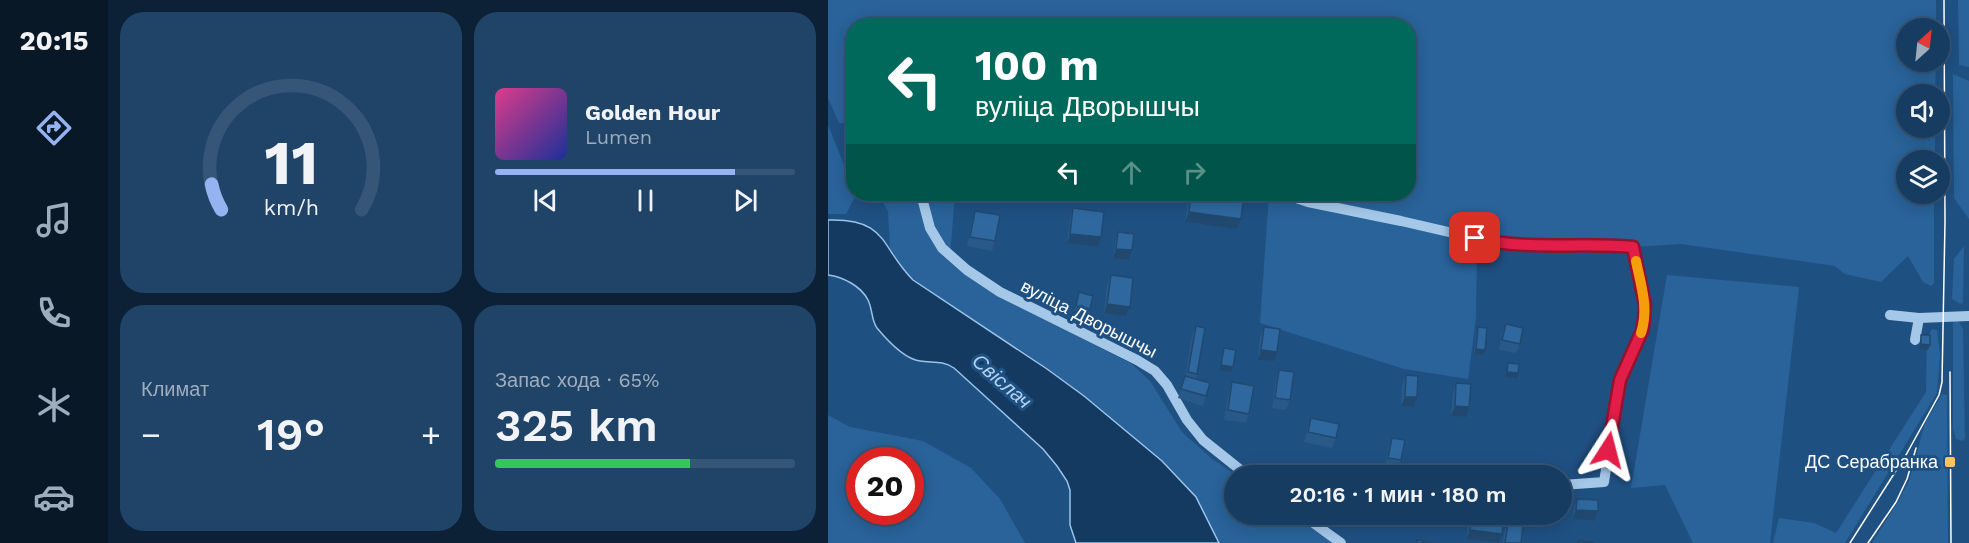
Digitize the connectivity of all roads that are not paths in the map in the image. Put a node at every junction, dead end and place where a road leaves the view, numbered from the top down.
1 (923, 201) edge
2 (1305, 201) edge
3 (1890, 315) dead end
4 (1969, 316) edge
5 (1919, 318) junction
6 (1915, 340) dead end
7 (1234, 465) edge
8 (1572, 484) edge
9 (1316, 525) edge
10 (1341, 543) edge

1 - 7 street, вуліца Дворышчы
2 - 8 street
3 - 5 street
4 - 5 street
5 - 6 street
9 - 10 street

